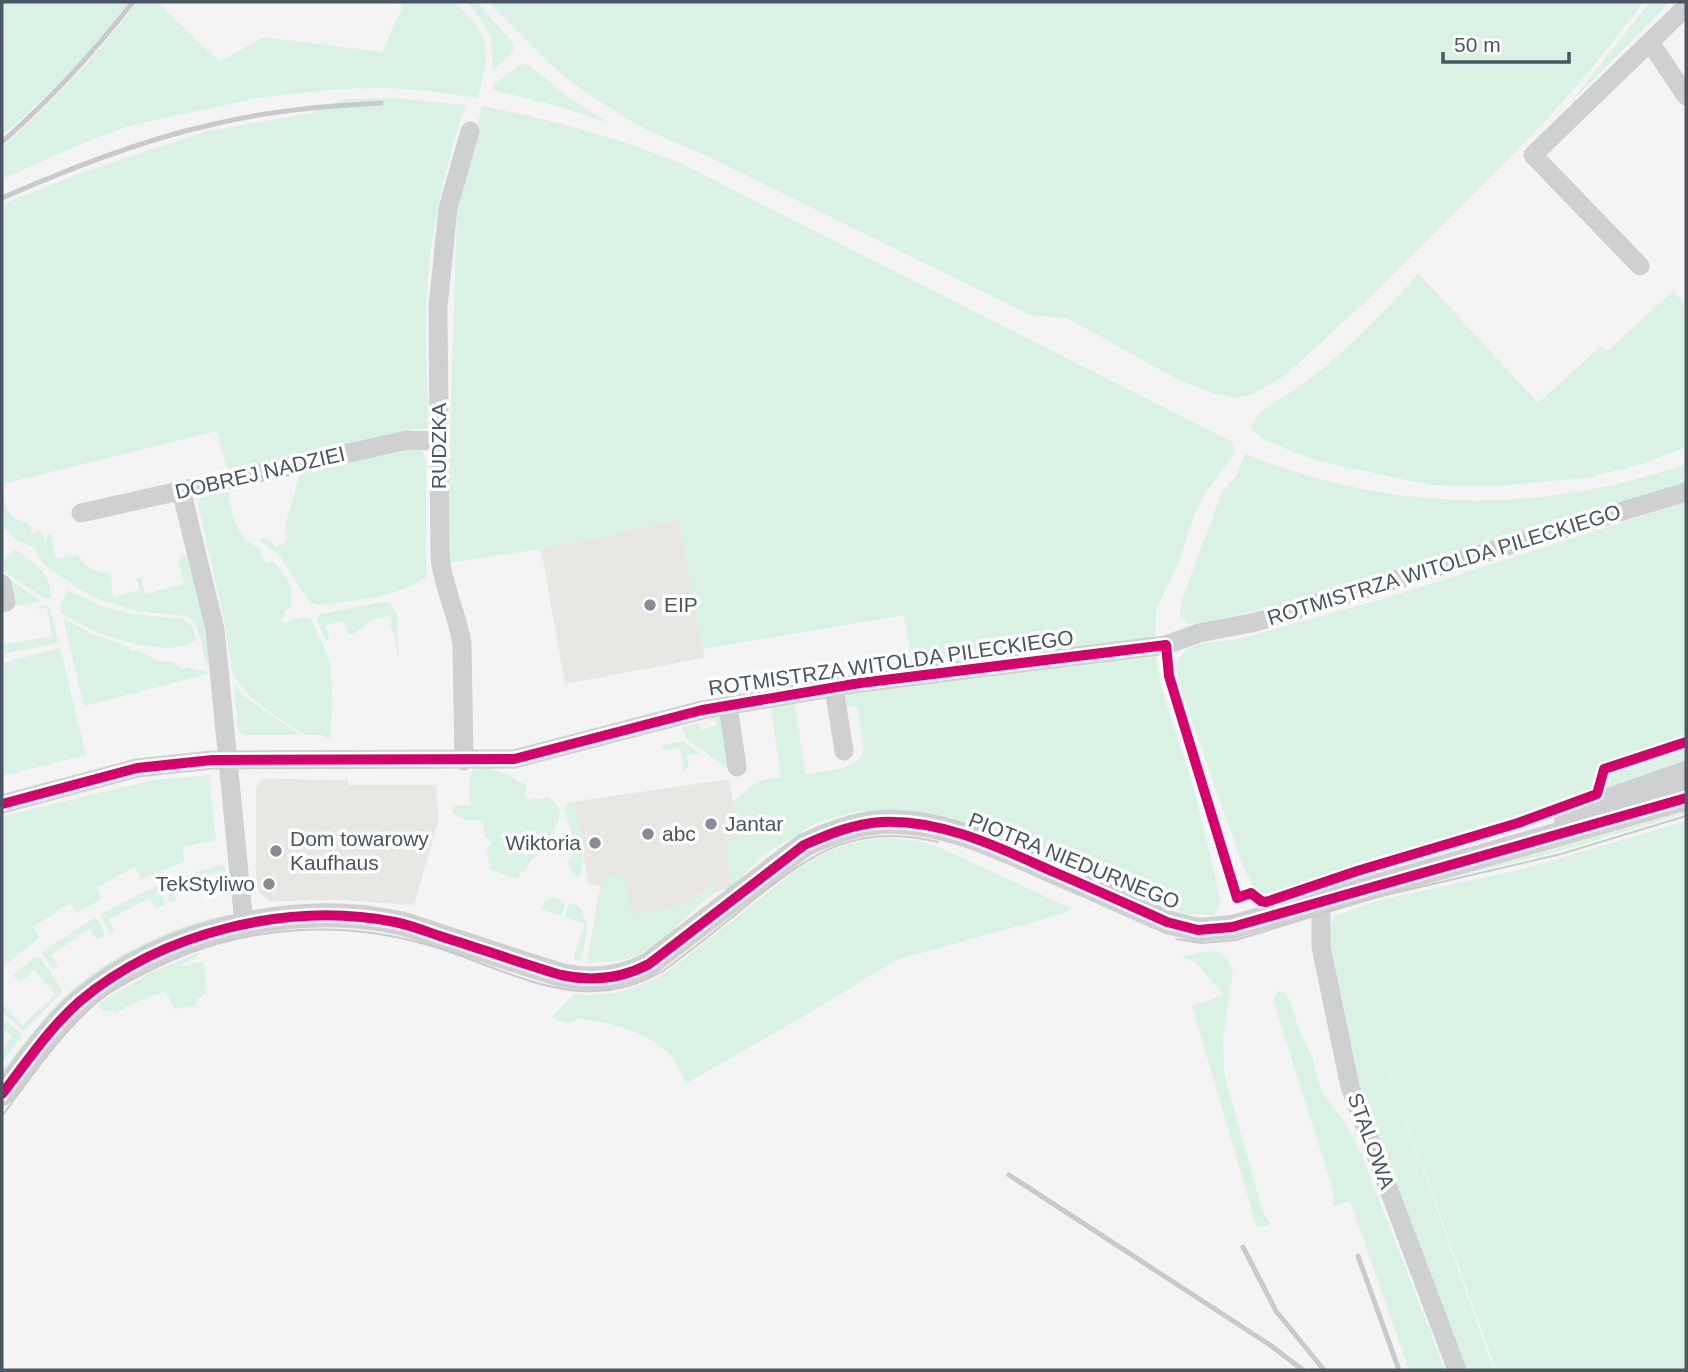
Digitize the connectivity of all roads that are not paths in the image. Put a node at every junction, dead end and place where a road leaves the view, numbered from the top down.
1 (1686, 7) edge
2 (1650, 43) junction
3 (1686, 96) edge
4 (470, 131) dead end
5 (1640, 266) dead end
6 (439, 441) junction
7 (181, 491) junction
8 (1686, 492) edge
9 (81, 513) dead end
10 (2, 584) edge
11 (2, 603) edge
12 (834, 688) junction
13 (728, 705) junction
14 (844, 751) dead end
15 (229, 761) junction
16 (464, 761) junction
17 (737, 767) dead end
18 (1686, 773) edge
19 (1686, 798) edge
20 (2, 804) edge
21 (1495, 851) junction
22 (1318, 903) junction
23 (244, 924) junction
24 (2, 1094) edge
25 (1457, 1370) edge

1 - 2 street
2 - 3 street
2 - 5 street
4 - 6 street, RUDZKA
6 - 7 street, DOBREJ NADZIEI
6 - 16 street, RUDZKA
7 - 9 street, DOBREJ NADZIEI
7 - 15 street
8 - 12 street, ROTMISTRZA WITOLDA PILECKIEGO
10 - 11 street
12 - 13 street, ROTMISTRZA WITOLDA PILECKIEGO
12 - 14 street
13 - 16 street, ROTMISTRZA WITOLDA PILECKIEGO
13 - 17 street
15 - 16 street, ROTMISTRZA WITOLDA PILECKIEGO
15 - 20 street, ROTMISTRZA WITOLDA PILECKIEGO
15 - 23 street
18 - 21 street, PIOTRA NIEDURNEGO
19 - 21 street, PIOTRA NIEDURNEGO
21 - 22 street, PIOTRA NIEDURNEGO
22 - 23 street, PIOTRA NIEDURNEGO
22 - 25 street, STALOWA
23 - 24 street, PIOTRA NIEDURNEGO

